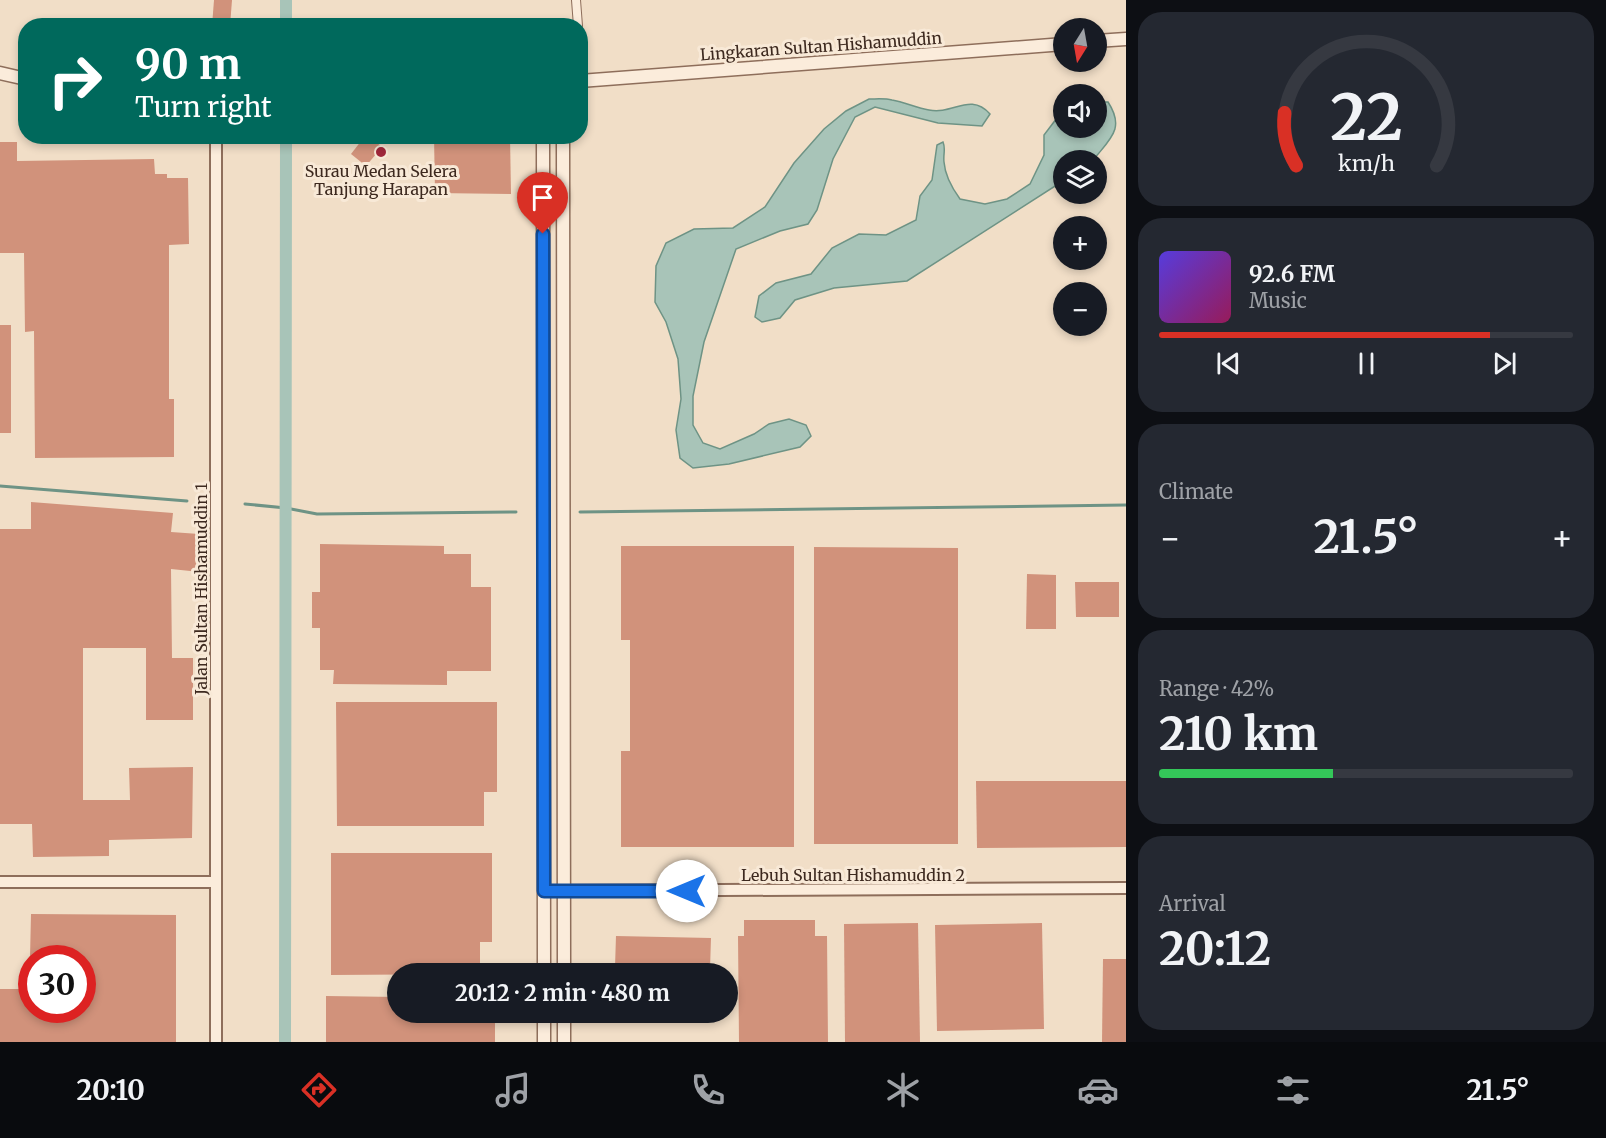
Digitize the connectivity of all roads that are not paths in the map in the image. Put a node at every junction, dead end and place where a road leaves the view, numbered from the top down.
1 (576, 0) edge
2 (577, 18) edge
3 (1126, 39) edge
4 (1107, 40) edge
5 (1053, 45) edge
6 (0, 73) edge
7 (18, 77) edge
8 (588, 80) edge
9 (216, 144) edge
10 (543, 144) edge
11 (563, 144) edge
12 (544, 318) junction
13 (563, 318) junction
14 (0, 882) edge
15 (216, 882) junction
16 (1126, 888) edge
17 (544, 891) junction
18 (563, 891) junction
19 (544, 963) edge
20 (564, 963) edge
21 (544, 1023) edge
22 (564, 1023) edge
23 (216, 1042) edge
24 (544, 1042) edge
25 (564, 1042) edge

1 - 2 street
3 - 4 street
5 - 8 street, Lingkaran Sultan Hishamuddin
6 - 7 street
9 - 15 street, Jalan Sultan Hishamuddin 1
10 - 12 street
11 - 13 street
12 - 13 street
12 - 17 street
13 - 18 street
14 - 15 street
15 - 23 street, Jalan Sultan Hishamuddin 1
16 - 18 street, Lebuh Sultan Hishamuddin 2
17 - 18 street, Lebuh Sultan Hishamuddin 2
17 - 19 street
18 - 20 street
21 - 24 street
22 - 25 street

